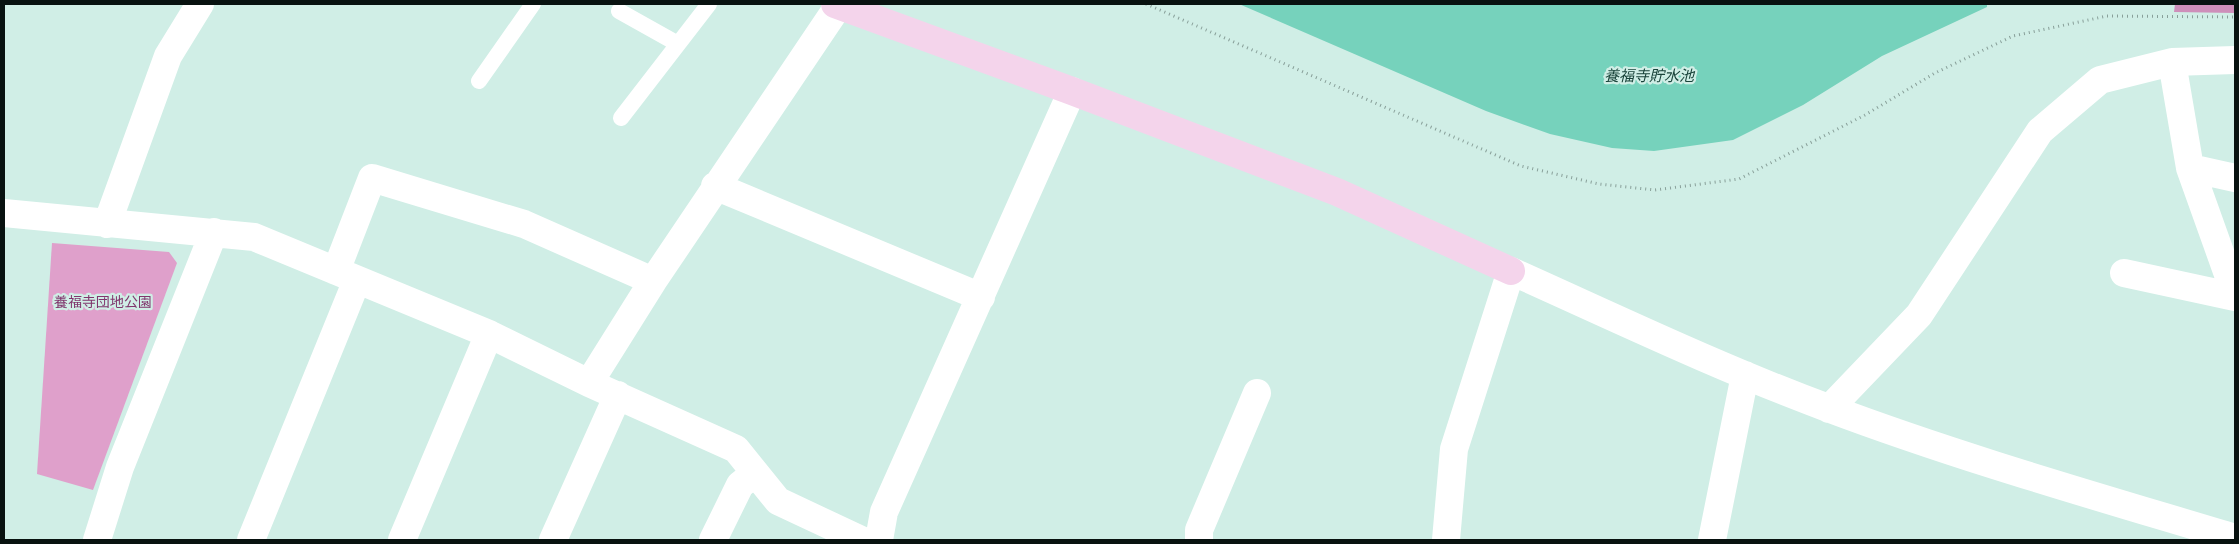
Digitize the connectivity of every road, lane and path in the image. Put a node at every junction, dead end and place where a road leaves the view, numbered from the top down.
1 (200, 4) edge
2 (533, 4) edge
3 (709, 4) edge
4 (837, 4) edge
5 (1146, 4) edge
6 (619, 11) dead end
7 (2235, 17) edge
8 (678, 44) junction
9 (2235, 60) edge
10 (2172, 62) junction
11 (479, 81) dead end
12 (1072, 91) junction
13 (621, 118) dead end
14 (2190, 168) junction
15 (2235, 178) edge
16 (715, 186) junction
17 (4, 213) edge
18 (106, 224) junction
19 (214, 232) junction
20 (1511, 270) junction
21 (2124, 273) dead end
22 (347, 276) junction
23 (653, 281) junction
24 (2235, 296) edge
25 (980, 297) junction
26 (489, 334) junction
27 (1745, 375) junction
28 (589, 383) junction
29 (1257, 393) dead end
30 (618, 395) junction
31 (1829, 409) junction
32 (755, 473) junction
33 (2235, 538) edge
34 (97, 540) edge
35 (252, 540) edge
36 (402, 540) edge
37 (553, 540) edge
38 (713, 540) edge
39 (862, 540) edge
40 (879, 540) edge
41 (1199, 540) edge
42 (1446, 540) edge
43 (1712, 540) edge

1 - 18 street
2 - 11 lane
3 - 8 lane
4 - 12 street
4 - 16 street
5 - 7 path
6 - 8 lane
8 - 13 lane
9 - 10 street
10 - 14 street
10 - 31 street
12 - 20 street
12 - 25 street
14 - 15 street
14 - 24 street
16 - 23 street
16 - 25 street
17 - 18 street
18 - 19 street
19 - 22 street
19 - 34 street
20 - 27 street
20 - 42 street
21 - 24 street
22 - 23 street
22 - 26 street
22 - 35 street
23 - 28 street
25 - 40 street
26 - 28 street
26 - 36 street
27 - 31 street
27 - 43 street
28 - 30 street
29 - 41 street
30 - 32 street
30 - 37 street
31 - 33 street
32 - 38 street
32 - 39 street

